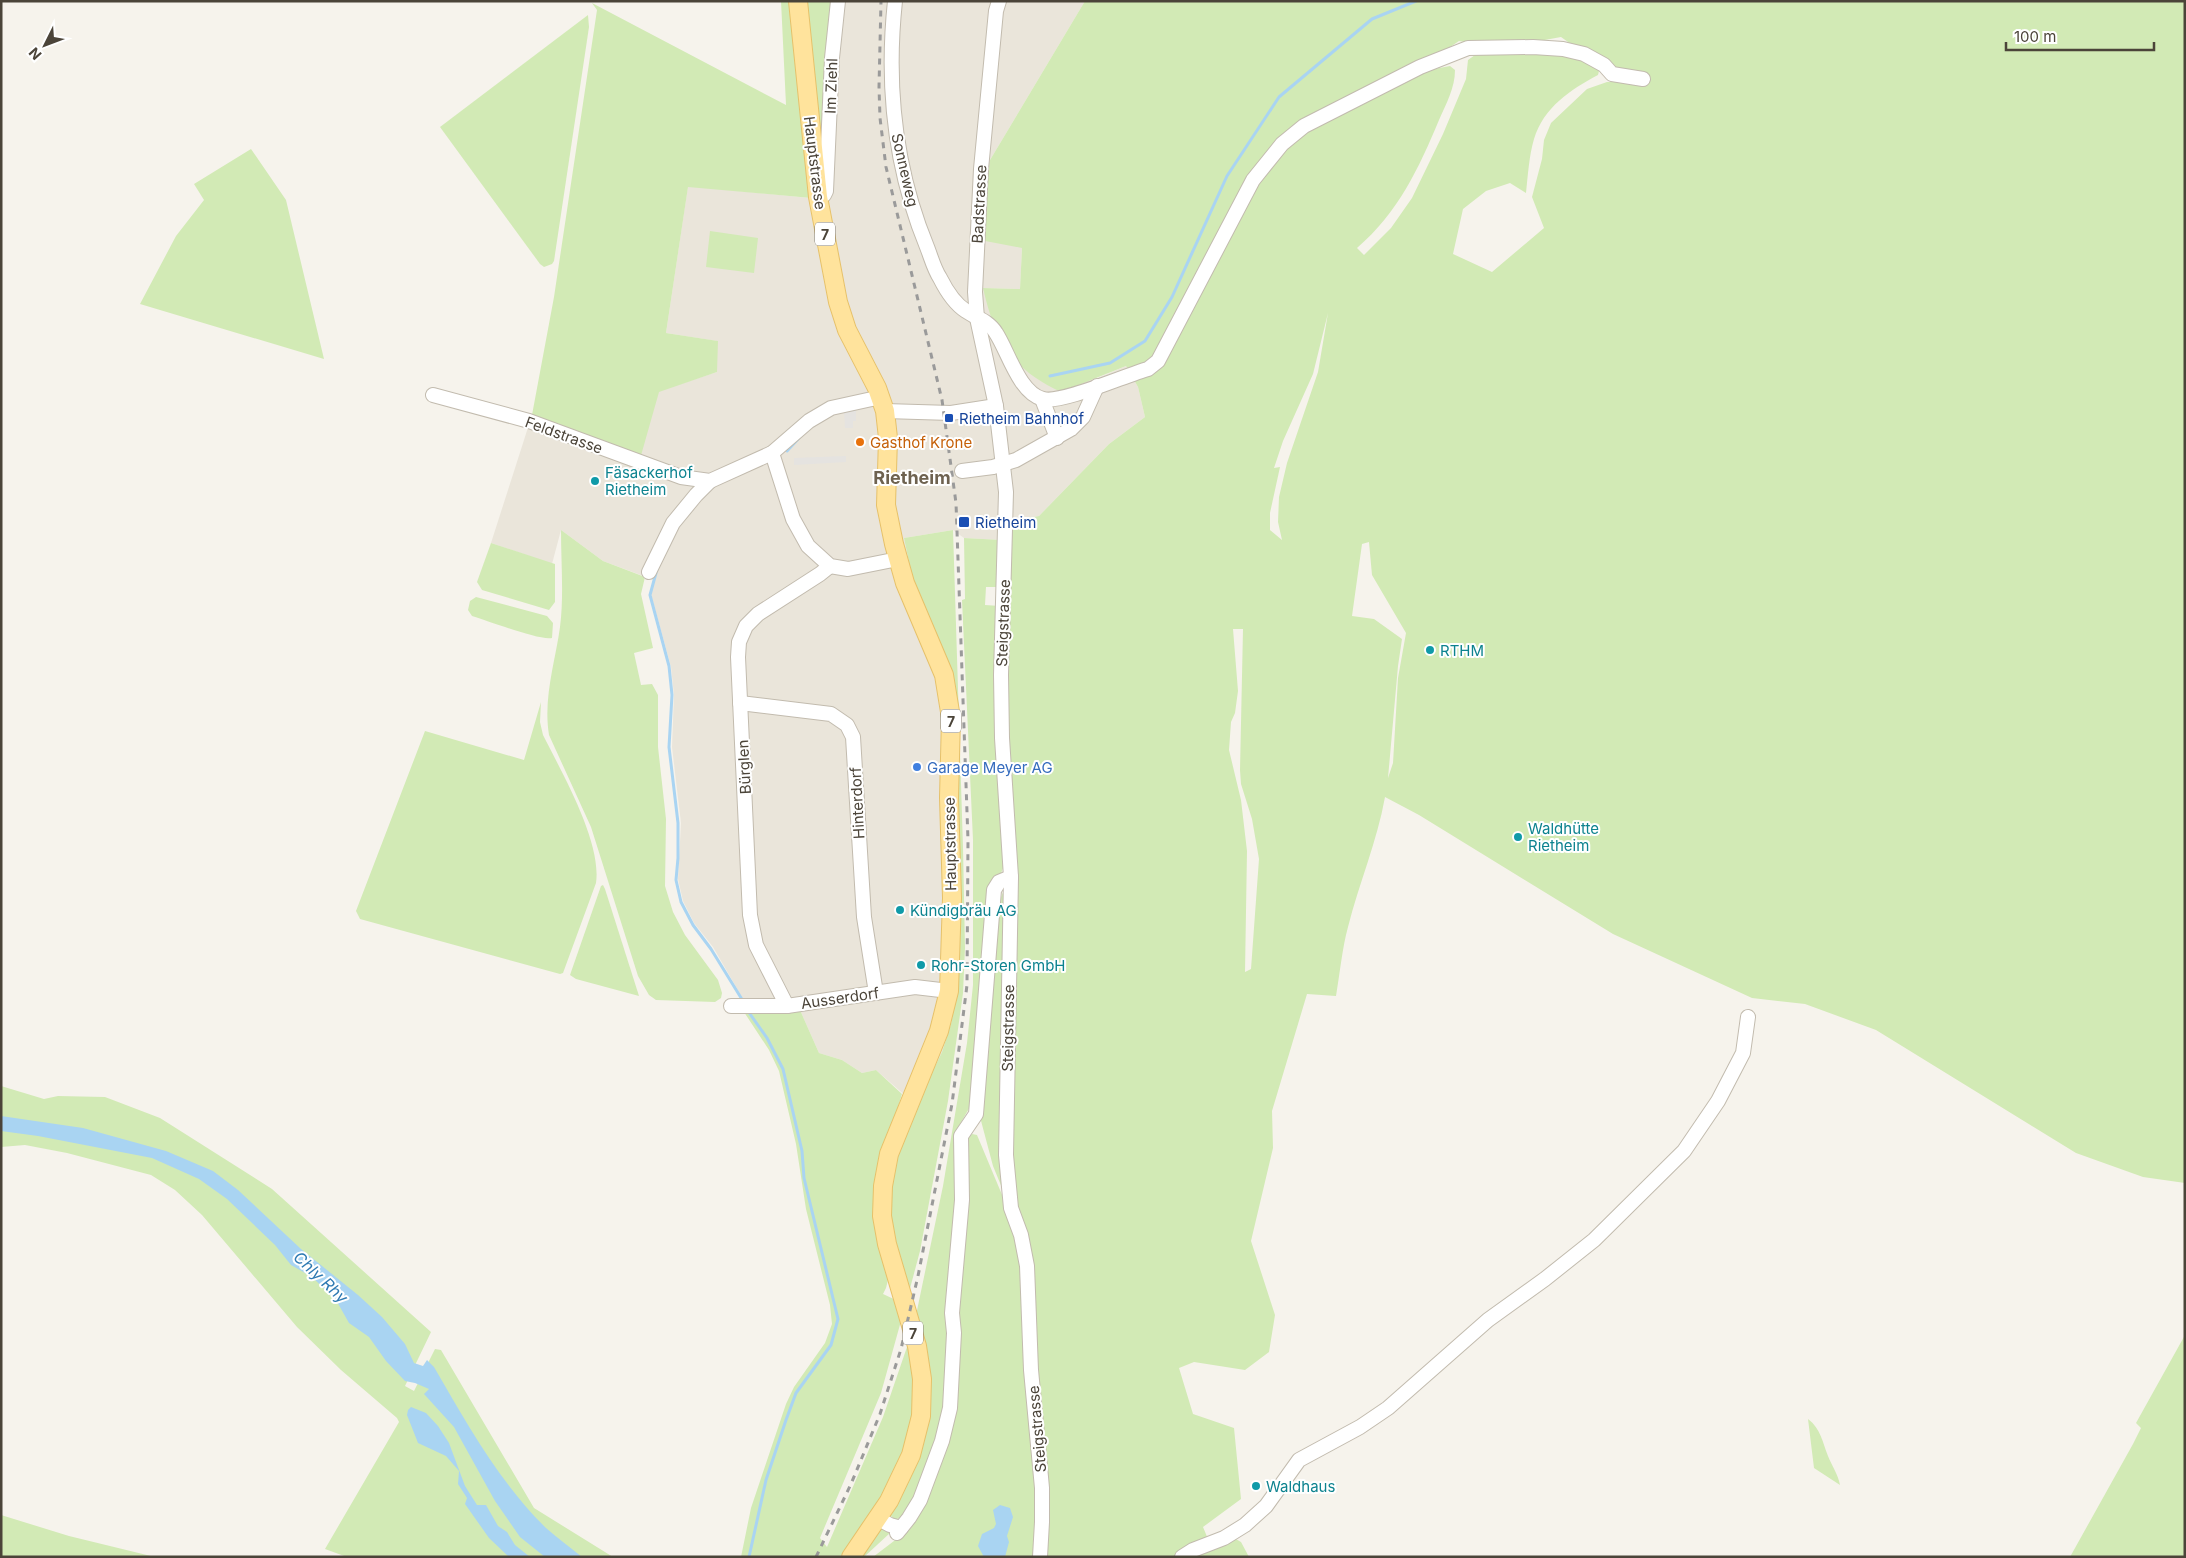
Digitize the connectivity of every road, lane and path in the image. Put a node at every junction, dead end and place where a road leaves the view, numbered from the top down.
1 (798, 1) edge
2 (838, 1) edge
3 (895, 1) edge
4 (998, 1) edge
5 (1643, 79) dead end
6 (818, 197) junction
7 (977, 318) junction
8 (1097, 386) junction
9 (433, 396) dead end
10 (1042, 399) junction
11 (883, 403) junction
12 (996, 406) junction
13 (1057, 438) junction
14 (772, 454) junction
15 (1003, 464) junction
16 (962, 471) dead end
17 (710, 481) junction
18 (898, 559) junction
19 (830, 566) junction
20 (649, 572) dead end
21 (740, 703) junction
22 (1011, 877) junction
23 (948, 991) junction
24 (876, 993) junction
25 (731, 1006) dead end
26 (787, 1006) junction
27 (1748, 1017) dead end
28 (877, 1518) junction
29 (851, 1557) edge
30 (1040, 1557) edge
31 (1182, 1557) edge

1 - 6 main road, Hauptstrasse / 7
2 - 6 street, Im Ziehl
3 - 7 street, Sonneweg
4 - 7 street, Badstrasse
5 - 8 street
6 - 11 main road, Hauptstrasse / 7
7 - 10 street, Sonneweg
7 - 12 street, Badstrasse
8 - 10 street
8 - 13 street
9 - 17 street, Feldstrasse
10 - 13 street
11 - 12 street
11 - 14 street
11 - 18 main road, Hauptstrasse / 7
12 - 15 street, Steigstrasse
13 - 15 street
14 - 17 street
14 - 19 street
15 - 16 street
15 - 22 street, Steigstrasse
17 - 20 street
18 - 19 street
18 - 23 main road, Hauptstrasse / 7
19 - 21 street, Bürglen
21 - 24 street, Hinterdorf
21 - 26 street, Bürglen
22 - 28 street
22 - 30 street, Steigstrasse
23 - 24 street, Ausserdorf
23 - 28 main road, Hauptstrasse / 7
24 - 26 street, Ausserdorf
25 - 26 street, Ausserdorf
27 - 31 street
28 - 29 main road, Hauptstrasse / 7

